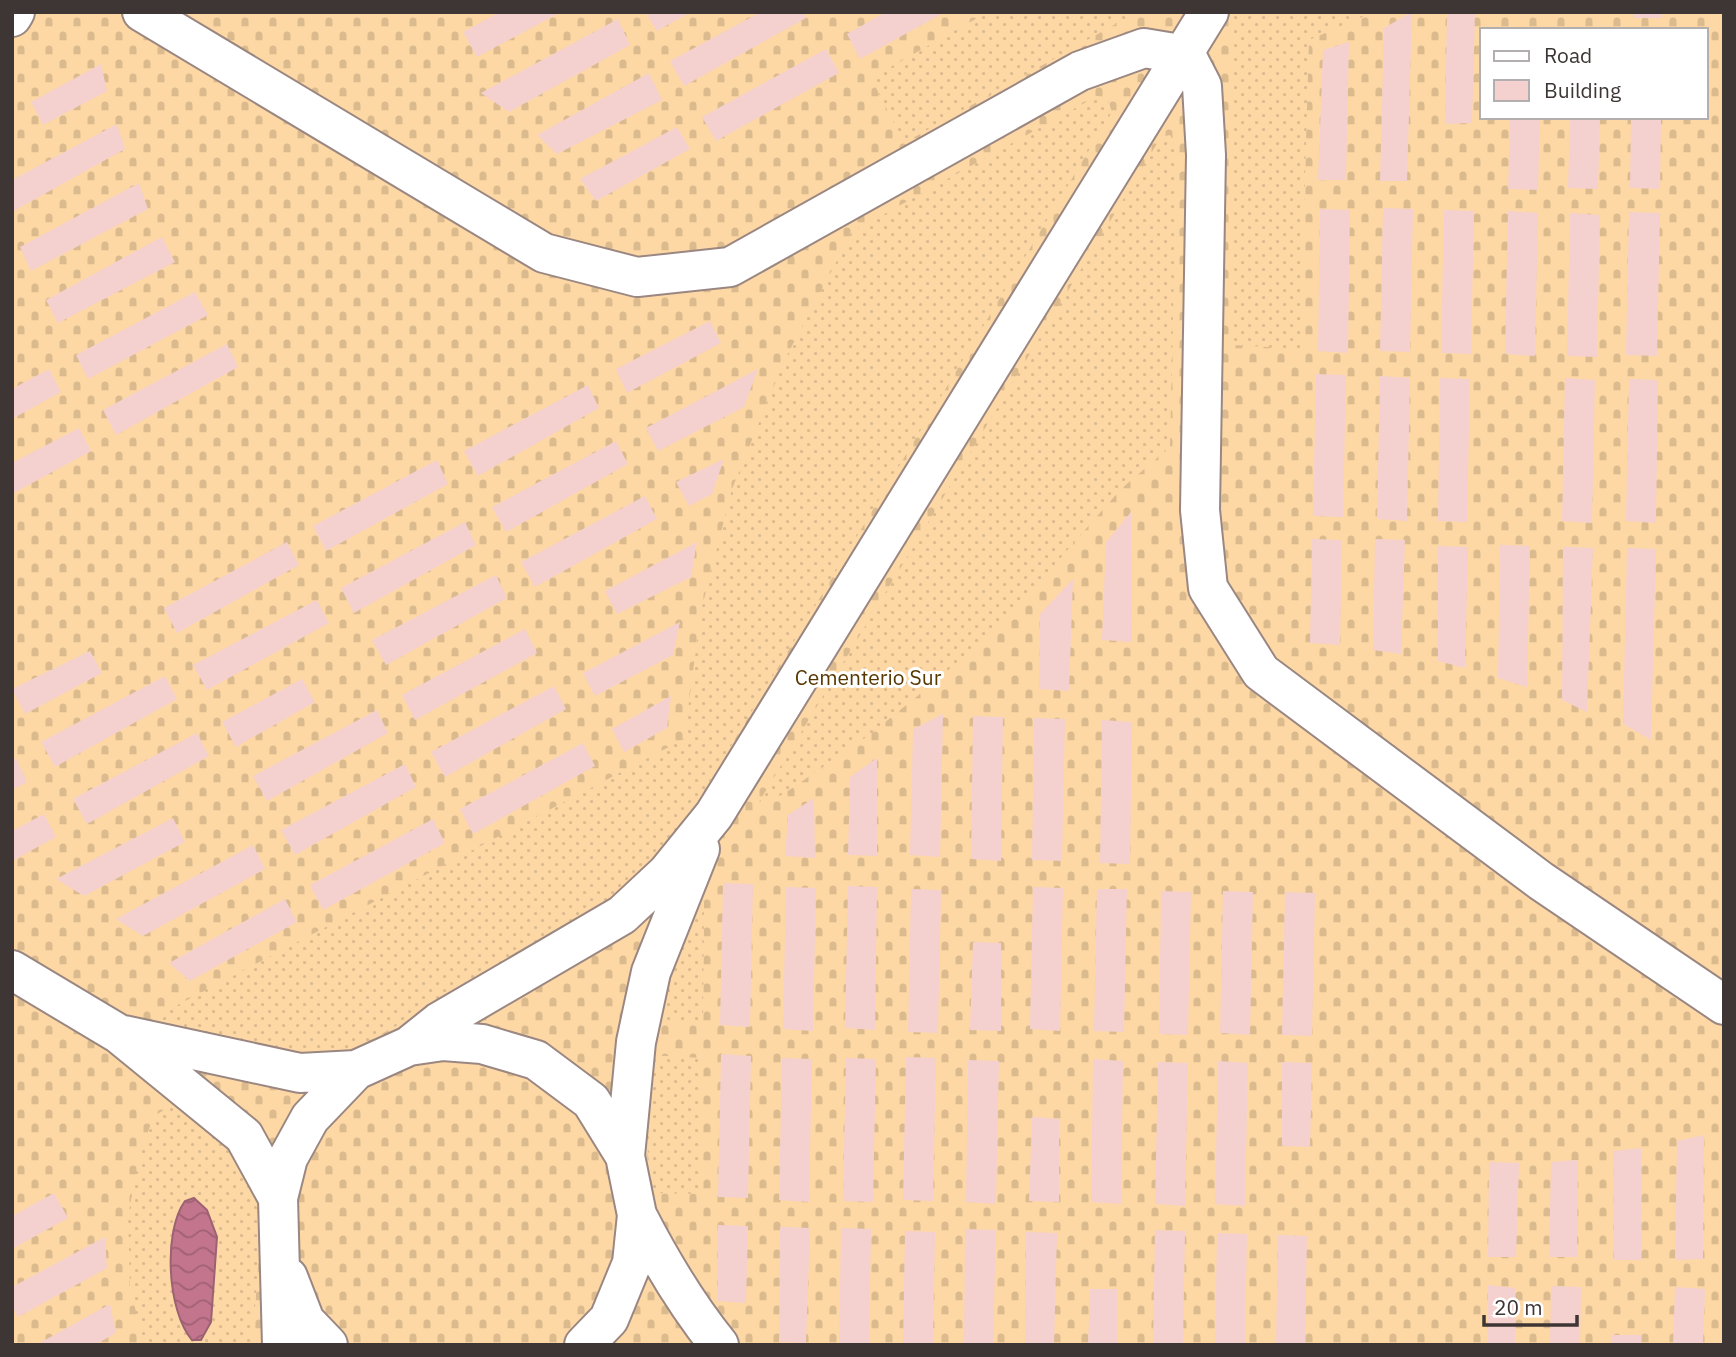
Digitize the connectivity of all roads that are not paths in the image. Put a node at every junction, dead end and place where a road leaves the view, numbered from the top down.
1 (15, 12) edge
2 (142, 12) edge
3 (1209, 12) edge
4 (12, 17) edge
5 (1185, 55) junction
6 (714, 815) junction
7 (12, 970) edge
8 (1724, 1005) edge
9 (119, 1034) junction
10 (409, 1046) junction
11 (356, 1070) junction
12 (625, 1156) junction
13 (278, 1198) junction
14 (637, 1215) junction
15 (279, 1252) junction
16 (282, 1345) edge
17 (328, 1345) edge
18 (584, 1345) edge
19 (719, 1345) edge

1 - 4 lane
2 - 5 lane
3 - 5 lane
5 - 6 lane
5 - 8 lane
6 - 10 lane
6 - 12 lane
7 - 9 lane
9 - 11 lane
9 - 13 lane
10 - 11 lane
10 - 12 lane
11 - 13 lane
12 - 14 lane
13 - 15 lane
14 - 18 lane
14 - 19 lane
15 - 16 lane
15 - 17 lane

